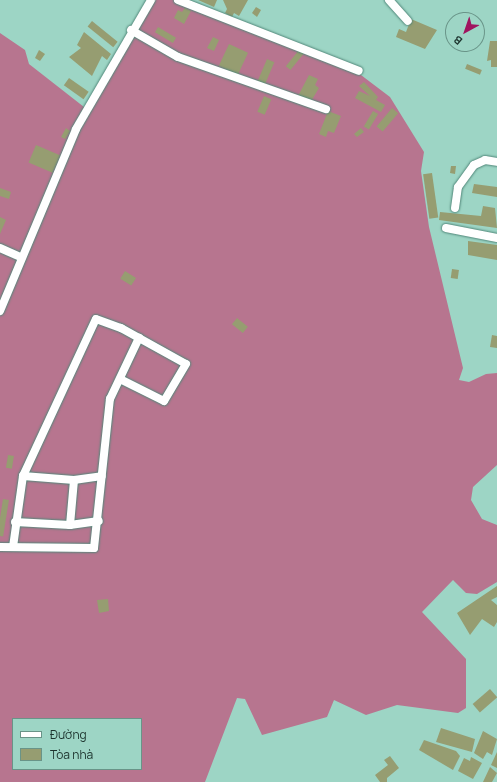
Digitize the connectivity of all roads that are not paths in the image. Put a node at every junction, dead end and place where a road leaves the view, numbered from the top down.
1 (151, 0) edge
2 (178, 0) edge
3 (389, 0) edge
4 (408, 21) dead end
5 (131, 30) junction
6 (359, 71) dead end
7 (326, 109) dead end
8 (497, 162) edge
9 (455, 208) dead end
10 (446, 228) dead end
11 (497, 238) edge
12 (0, 248) edge
13 (20, 257) junction
14 (0, 311) edge
15 (139, 338) junction
16 (120, 379) junction
17 (22, 476) junction
18 (102, 476) junction
19 (74, 480) junction
20 (99, 521) junction
21 (15, 522) junction
22 (70, 525) junction
23 (0, 547) edge
24 (13, 547) junction

1 - 5 street
2 - 6 street
3 - 4 street
5 - 7 street
5 - 13 street
8 - 9 street
10 - 11 street
12 - 13 street
13 - 14 street
15 - 16 street
15 - 16 street
15 - 17 street
16 - 18 street
17 - 19 street
17 - 21 street
18 - 19 street
18 - 20 street
19 - 22 street
20 - 22 street
20 - 24 street
21 - 22 street
21 - 24 street
23 - 24 street

